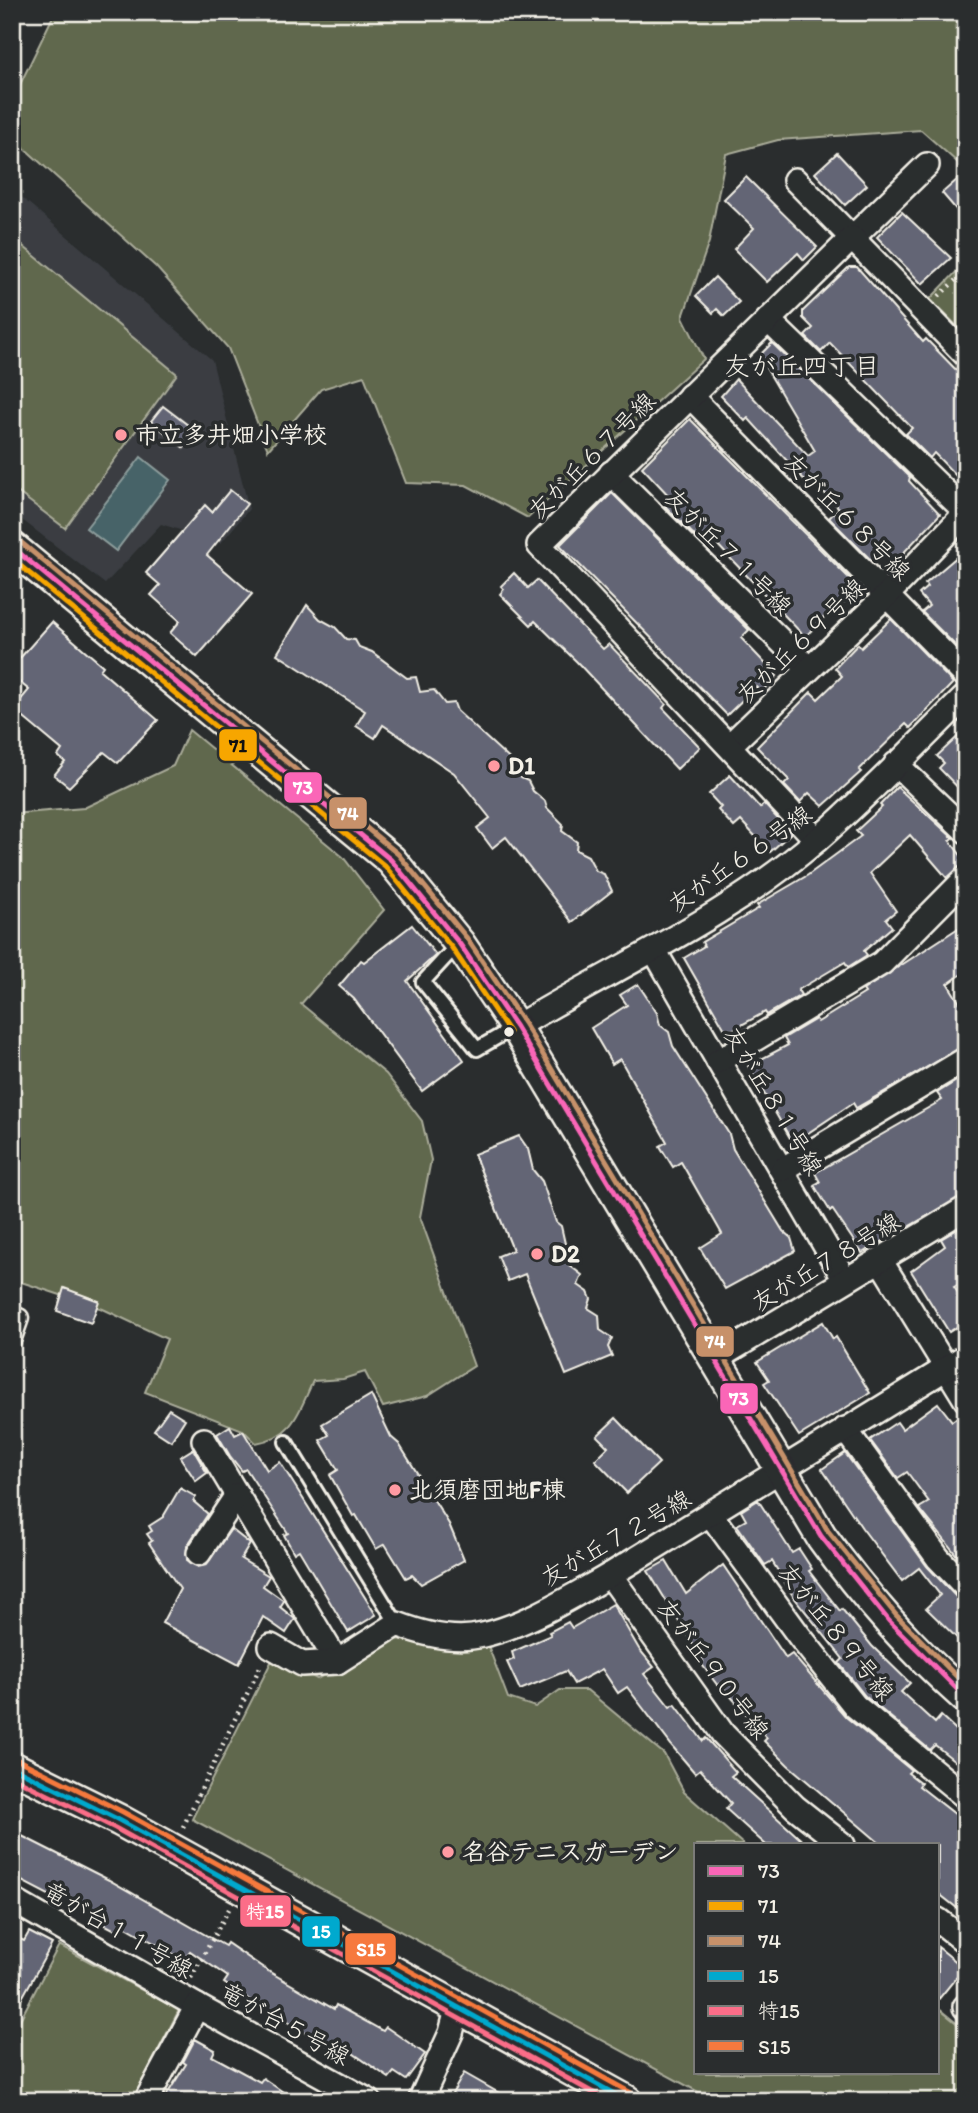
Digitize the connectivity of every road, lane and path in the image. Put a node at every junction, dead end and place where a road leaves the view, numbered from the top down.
1 (927, 165) dead end
2 (795, 180) dead end
3 (852, 238) junction
4 (966, 270) edge
5 (923, 311) junction
6 (768, 320) junction
7 (966, 355) edge
8 (690, 396) junction
9 (611, 473) junction
10 (966, 513) edge
11 (12, 547) edge
12 (888, 594) junction
13 (807, 668) junction
14 (966, 677) edge
15 (966, 696) edge
16 (729, 746) junction
17 (896, 764) junction
18 (966, 831) edge
19 (817, 840) junction
20 (966, 878) edge
21 (459, 943) junction
22 (654, 950) junction
23 (516, 1027) junction
24 (966, 1059) edge
25 (718, 1061) junction
26 (783, 1169) junction
27 (966, 1209) edge
28 (880, 1260) junction
29 (845, 1280) junction
30 (19, 1318) dead end
31 (12, 1338) edge
32 (966, 1356) edge
33 (714, 1360) junction
34 (945, 1368) junction
35 (966, 1400) edge
36 (845, 1429) junction
37 (204, 1440) dead end
38 (286, 1442) dead end
39 (778, 1469) junction
40 (237, 1495) junction
41 (711, 1515) junction
42 (199, 1553) dead end
43 (610, 1575) junction
44 (966, 1587) edge
45 (397, 1624) junction
46 (271, 1646) joint
47 (337, 1662) junction
48 (966, 1698) edge
49 (12, 1767) edge
50 (966, 1797) edge
51 (183, 1827) dead end
52 (840, 1843) edge
53 (12, 1900) edge
54 (230, 1908) dead end
55 (940, 1922) edge
56 (966, 1942) edge
57 (189, 2001) junction
58 (458, 2006) junction
59 (146, 2101) edge
60 (369, 2101) edge
61 (419, 2101) edge
62 (627, 2101) edge

1 - 3 street, 友が丘６７号線
2 - 3 street
3 - 5 street
3 - 6 street, 友が丘６７号線
4 - 5 path
5 - 7 street
6 - 8 street, 友が丘６７号線
6 - 10 street
8 - 9 street, 友が丘６７号線
8 - 12 street, 友が丘６８号線
9 - 13 street, 友が丘７１号線
9 - 16 street, 友が丘６７号線
10 - 12 street, 友が丘６９号線
11 - 21 street
12 - 13 street, 友が丘６９号線
12 - 14 street, 友が丘６８号線
13 - 16 street, 友が丘６９号線
15 - 17 street, 友が丘６６号線
16 - 19 street, 友が丘６７号線
17 - 18 street
17 - 19 street, 友が丘６６号線
19 - 22 street, 友が丘６６号線
20 - 25 street
21 - 23 street
21 - 23 lane
22 - 23 street, 友が丘６６号線
22 - 25 street, 友が丘８１号線
23 - 33 street
24 - 26 street
25 - 26 street, 友が丘８１号線
26 - 29 street, 友が丘８１号線
27 - 28 street, 友が丘７８号線
28 - 29 street, 友が丘７８号線
28 - 34 street
29 - 33 street, 友が丘７８号線
30 - 31 street
32 - 34 street, 友が丘７２号線
33 - 39 street
34 - 35 street
34 - 36 street, 友が丘７２号線
36 - 39 street, 友が丘７２号線
36 - 44 street
37 - 40 street
38 - 45 lane
39 - 41 street, 友が丘７２号線
39 - 48 street
40 - 42 street
40 - 47 street
41 - 43 street, 友が丘７２号線
41 - 50 street, 友が丘８９号線
43 - 45 street, 友が丘７２号線
43 - 52 street, 友が丘９０号線
45 - 47 street
46 - 47 street
46 - 51 path
49 - 58 street
53 - 57 street, 竜が台１１号線
54 - 57 path
55 - 56 street
57 - 59 street, 竜が台５号線
57 - 60 street, 竜が台５号線
58 - 61 street
58 - 62 street

